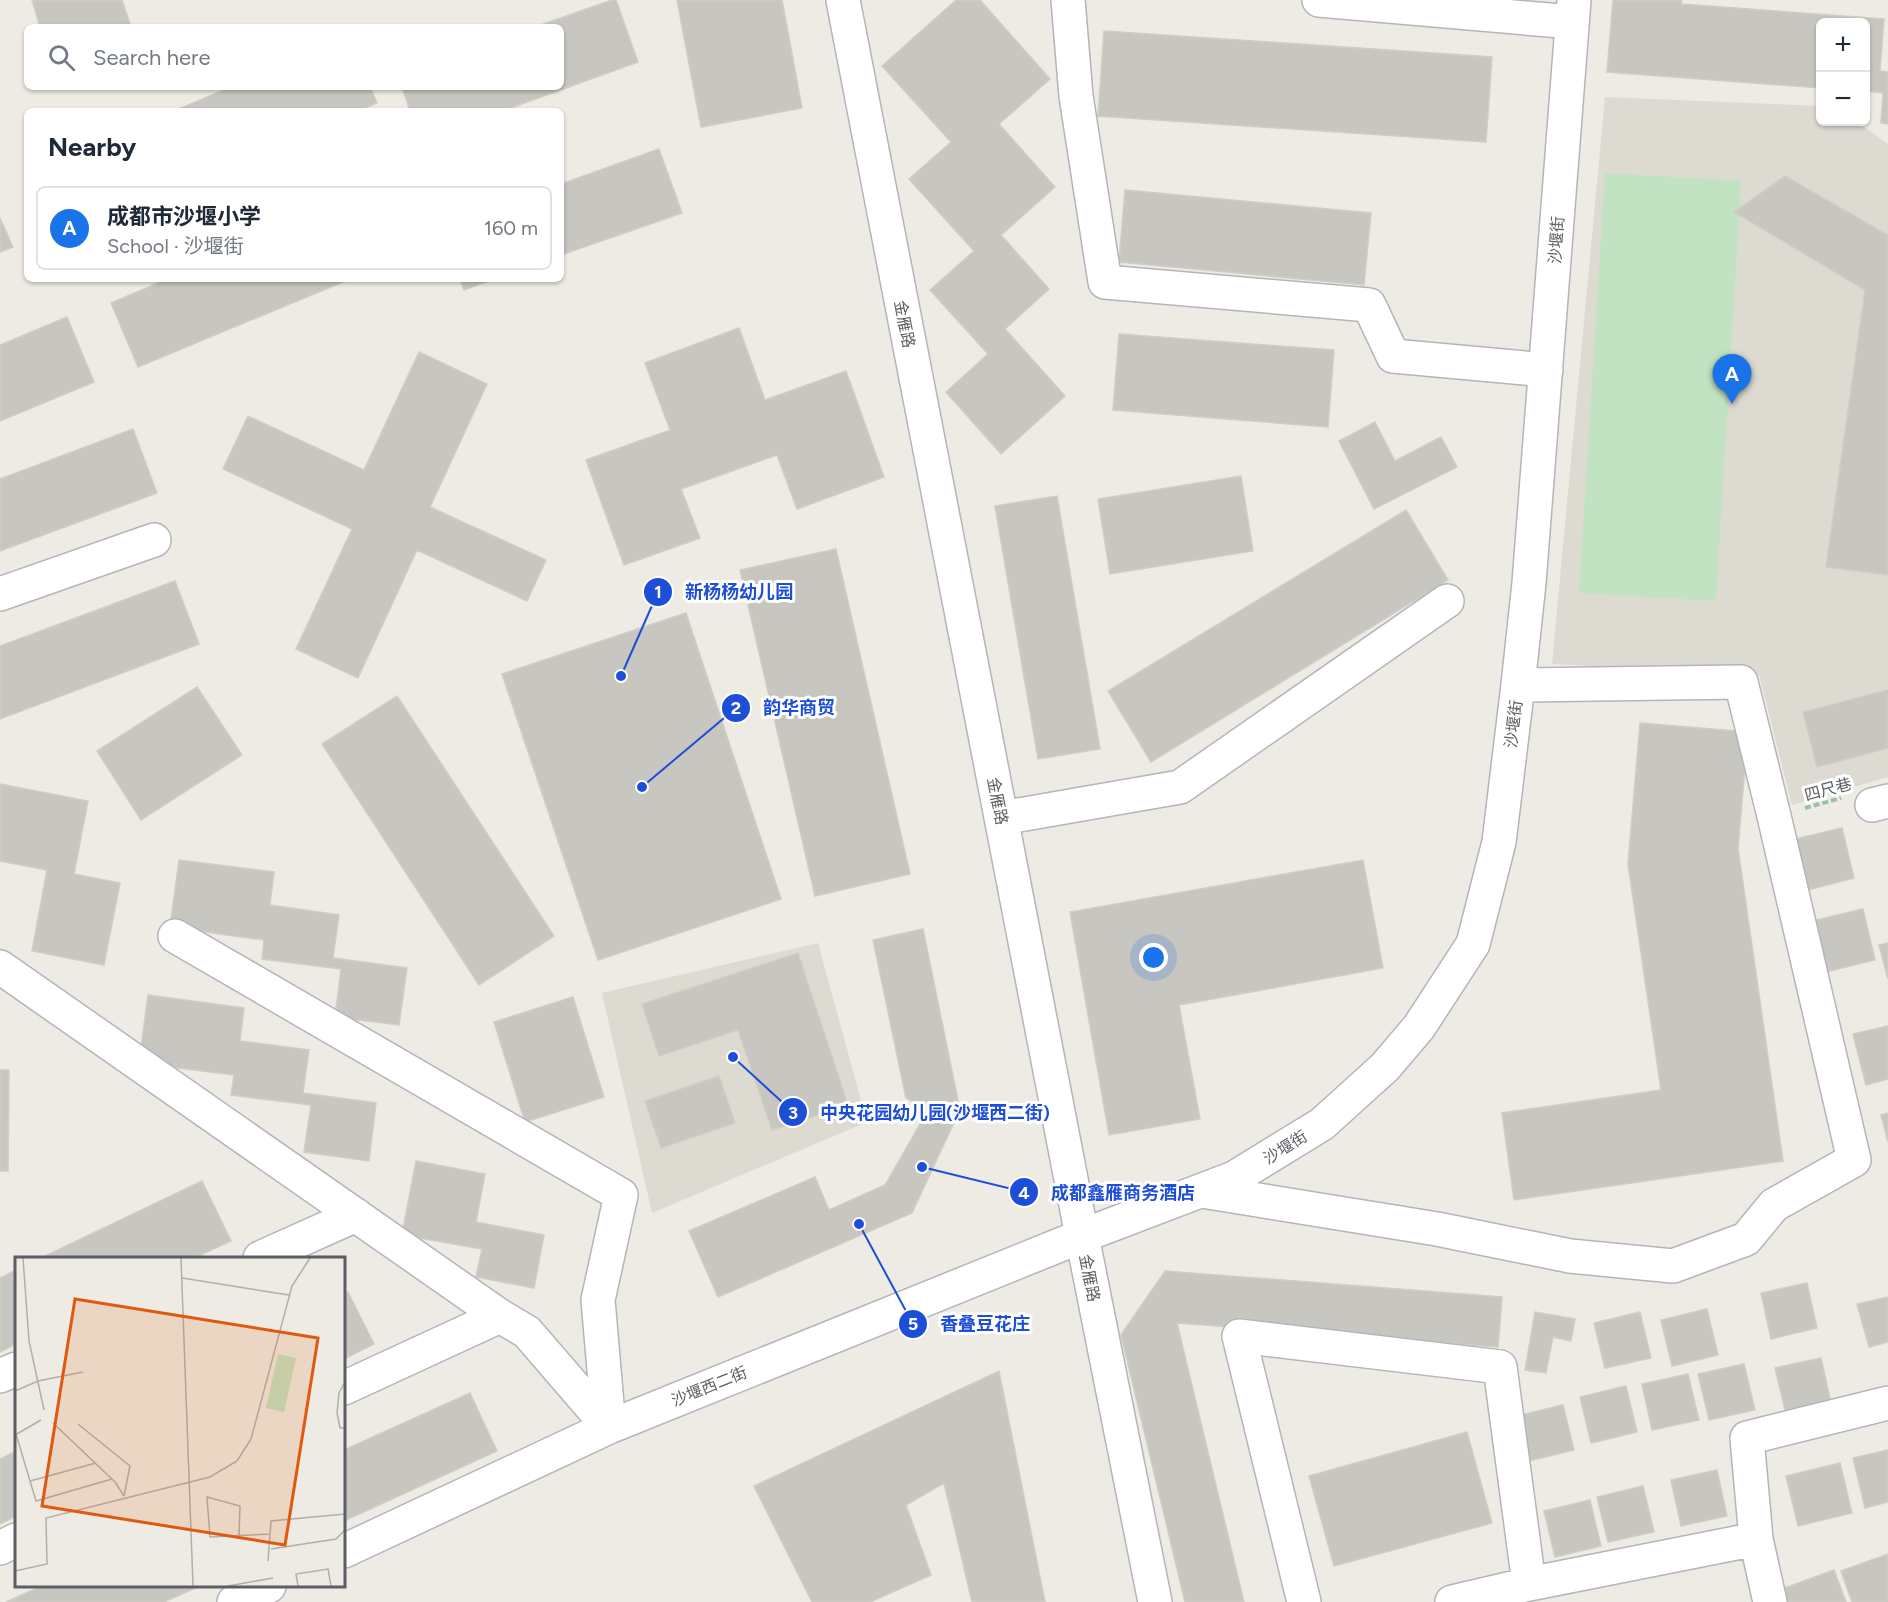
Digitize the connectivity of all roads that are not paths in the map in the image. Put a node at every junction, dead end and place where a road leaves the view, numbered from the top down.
1 (843, 0) edge
2 (1068, 0) edge
3 (1319, 0) edge
4 (1573, 11) edge
5 (1546, 370) junction
6 (154, 540) dead end
7 (0, 594) edge
8 (1447, 601) dead end
9 (1518, 686) junction
10 (1001, 818) junction
11 (175, 936) dead end
12 (0, 967) edge
13 (1201, 1191) junction
14 (356, 1215) junction
15 (1082, 1236) junction
16 (262, 1257) edge
17 (500, 1316) junction
18 (15, 1369) edge
19 (0, 1376) edge
20 (345, 1388) edge
21 (1888, 1403) edge
22 (609, 1427) junction
23 (1756, 1539) junction
24 (15, 1540) edge
25 (0, 1548) edge
26 (345, 1551) edge
27 (1529, 1584) junction
28 (267, 1587) edge
29 (234, 1602) edge
30 (1155, 1602) edge
31 (1304, 1602) edge
32 (1452, 1602) edge
33 (1770, 1602) edge

1 - 10 street, 金雁路
2 - 5 street
3 - 4 street
4 - 5 street, 沙堰街
5 - 9 street, 沙堰街
6 - 7 street
8 - 10 street
9 - 13 street, 沙堰街
9 - 13 street
10 - 15 street, 金雁路
11 - 22 street
12 - 14 street
13 - 15 street, 沙堰街
14 - 16 street
14 - 17 street
15 - 22 street, 沙堰西二街
15 - 30 street, 金雁路
17 - 20 street
17 - 22 street
18 - 19 street
21 - 23 street
22 - 26 street, 沙堰西二街
23 - 27 street
23 - 33 street
24 - 25 street
27 - 31 street
27 - 32 street
28 - 29 street

